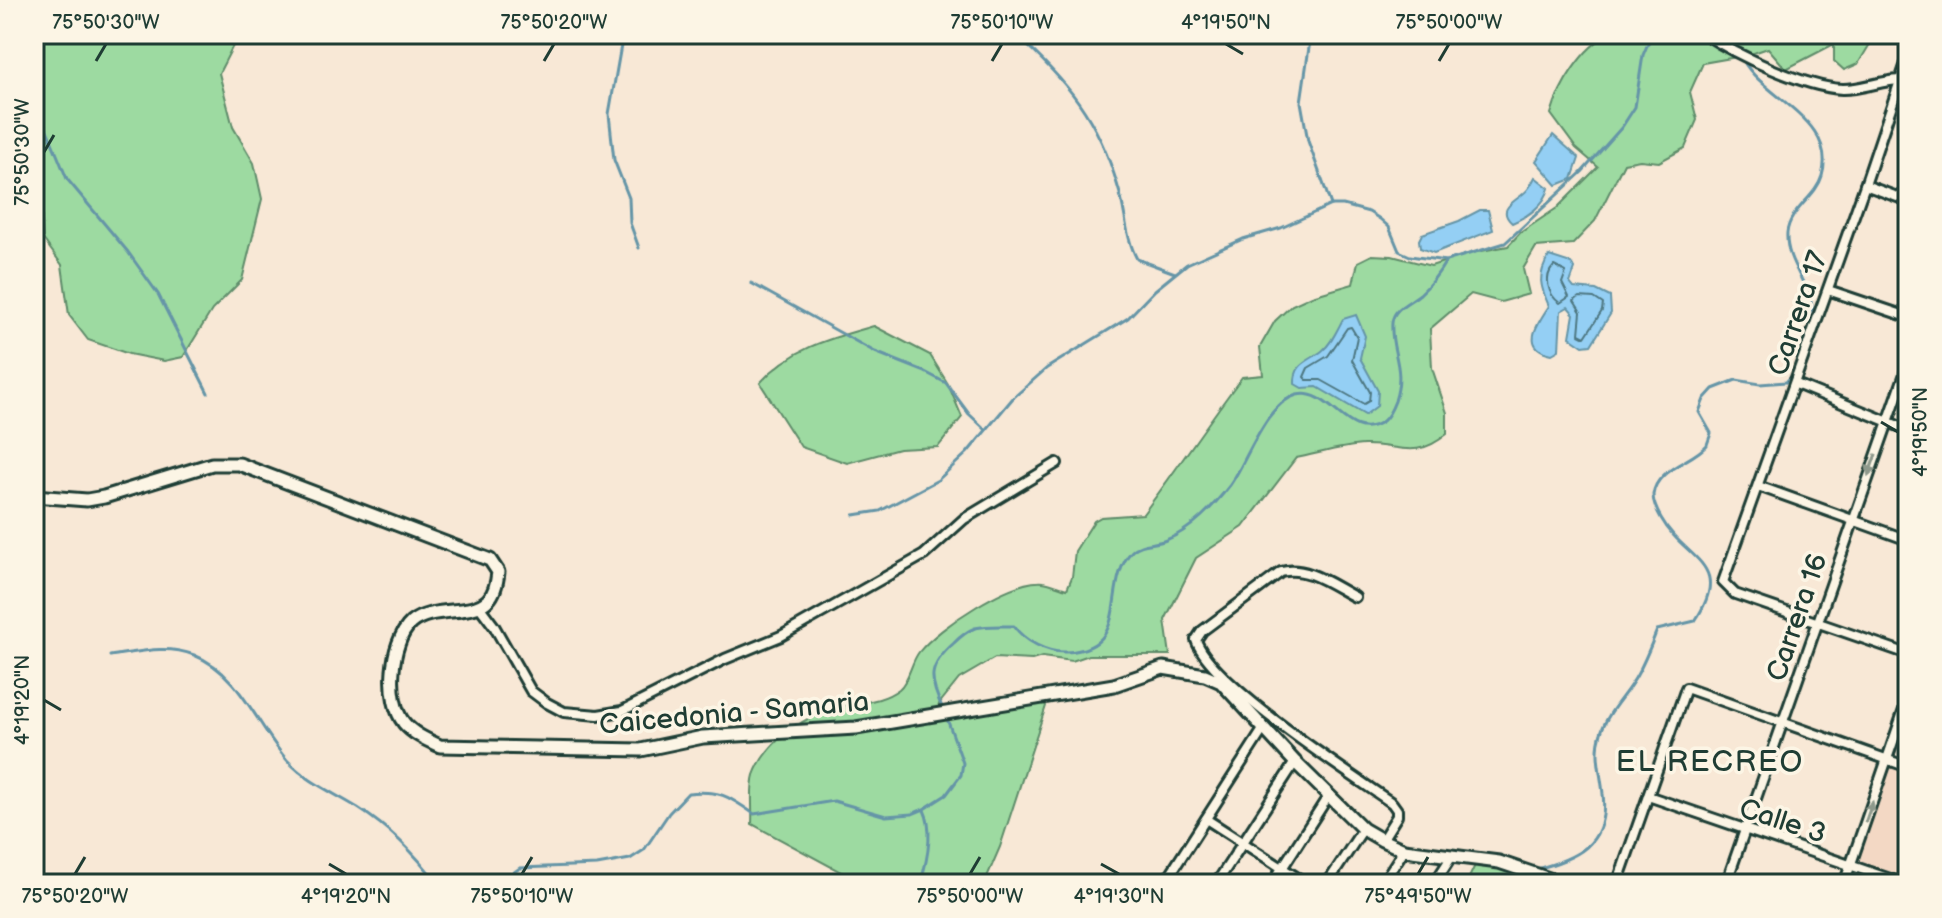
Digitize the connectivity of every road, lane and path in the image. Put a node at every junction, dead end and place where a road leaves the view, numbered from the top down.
1 (1705, 34) edge
2 (1908, 57) edge
3 (1904, 79) edge
4 (1865, 185) junction
5 (1908, 201) edge
6 (1828, 290) junction
7 (1908, 317) edge
8 (1908, 365) edge
9 (1796, 384) junction
10 (1888, 423) junction
11 (1908, 430) edge
12 (1057, 463) dead end
13 (1758, 486) junction
14 (34, 496) edge
15 (1853, 520) junction
16 (1908, 540) edge
17 (1355, 597) dead end
18 (479, 606) junction
19 (1818, 624) junction
20 (1908, 654) edge
21 (1908, 698) edge
22 (1782, 722) junction
23 (1264, 728) junction
24 (1887, 760) junction
25 (1295, 762) junction
26 (1908, 767) edge
27 (1329, 795) junction
28 (1648, 796) junction
29 (1206, 819) junction
30 (1363, 829) junction
31 (1744, 830) junction
32 (1382, 840) junction
33 (1242, 843) junction
34 (1404, 850) junction
35 (1452, 856) junction
36 (1850, 865) junction
37 (1282, 868) junction
38 (1164, 884) edge
39 (1216, 884) edge
40 (1272, 884) edge
41 (1307, 884) edge
42 (1327, 884) edge
43 (1382, 884) edge
44 (1434, 884) edge
45 (1564, 884) edge
46 (1617, 884) edge
47 (1726, 884) edge
48 (1844, 884) edge
49 (1905, 884) edge

1 - 3 street
2 - 3 street, Carrera 17
3 - 4 street, Carrera 17
4 - 5 street
4 - 6 street, Carrera 17
6 - 7 street
6 - 9 street, Carrera 17
8 - 10 street, Carrera 16
9 - 10 street
9 - 13 street, Carrera 17
10 - 11 street
10 -> 15 street, Carrera 16
12 - 18 street
13 - 15 street
13 - 19 street, Carrera 17
14 - 18 street
15 - 16 street
15 - 19 street, Carrera 16
17 - 32 street
18 - 23 street, Caicedonia - Samaria
19 - 20 street
19 - 22 street, Carrera 16
21 - 24 street
22 - 24 street
22 - 28 street
22 - 31 street, Carrera 16
23 - 25 street, Caicedonia - Samaria
23 - 29 street
24 - 26 street
36 -> 24 street
25 - 27 street, Caicedonia - Samaria
25 - 33 street
27 - 30 street, Caicedonia - Samaria
27 - 37 street
28 - 31 street, Calle 3
28 - 46 street
29 - 33 street
29 - 38 street
30 - 32 street, Caicedonia - Samaria
30 - 42 street
31 - 36 street, Calle 3
31 - 47 street, Carrera 16
32 - 34 street, Caicedonia - Samaria
33 - 37 street
33 - 39 street
34 - 35 street, Caicedonia - Samaria
34 - 43 street
35 - 44 street
35 - 45 street, Caicedonia - Samaria
36 - 48 street
36 - 49 street, Calle 3
37 - 40 street
37 - 41 street

